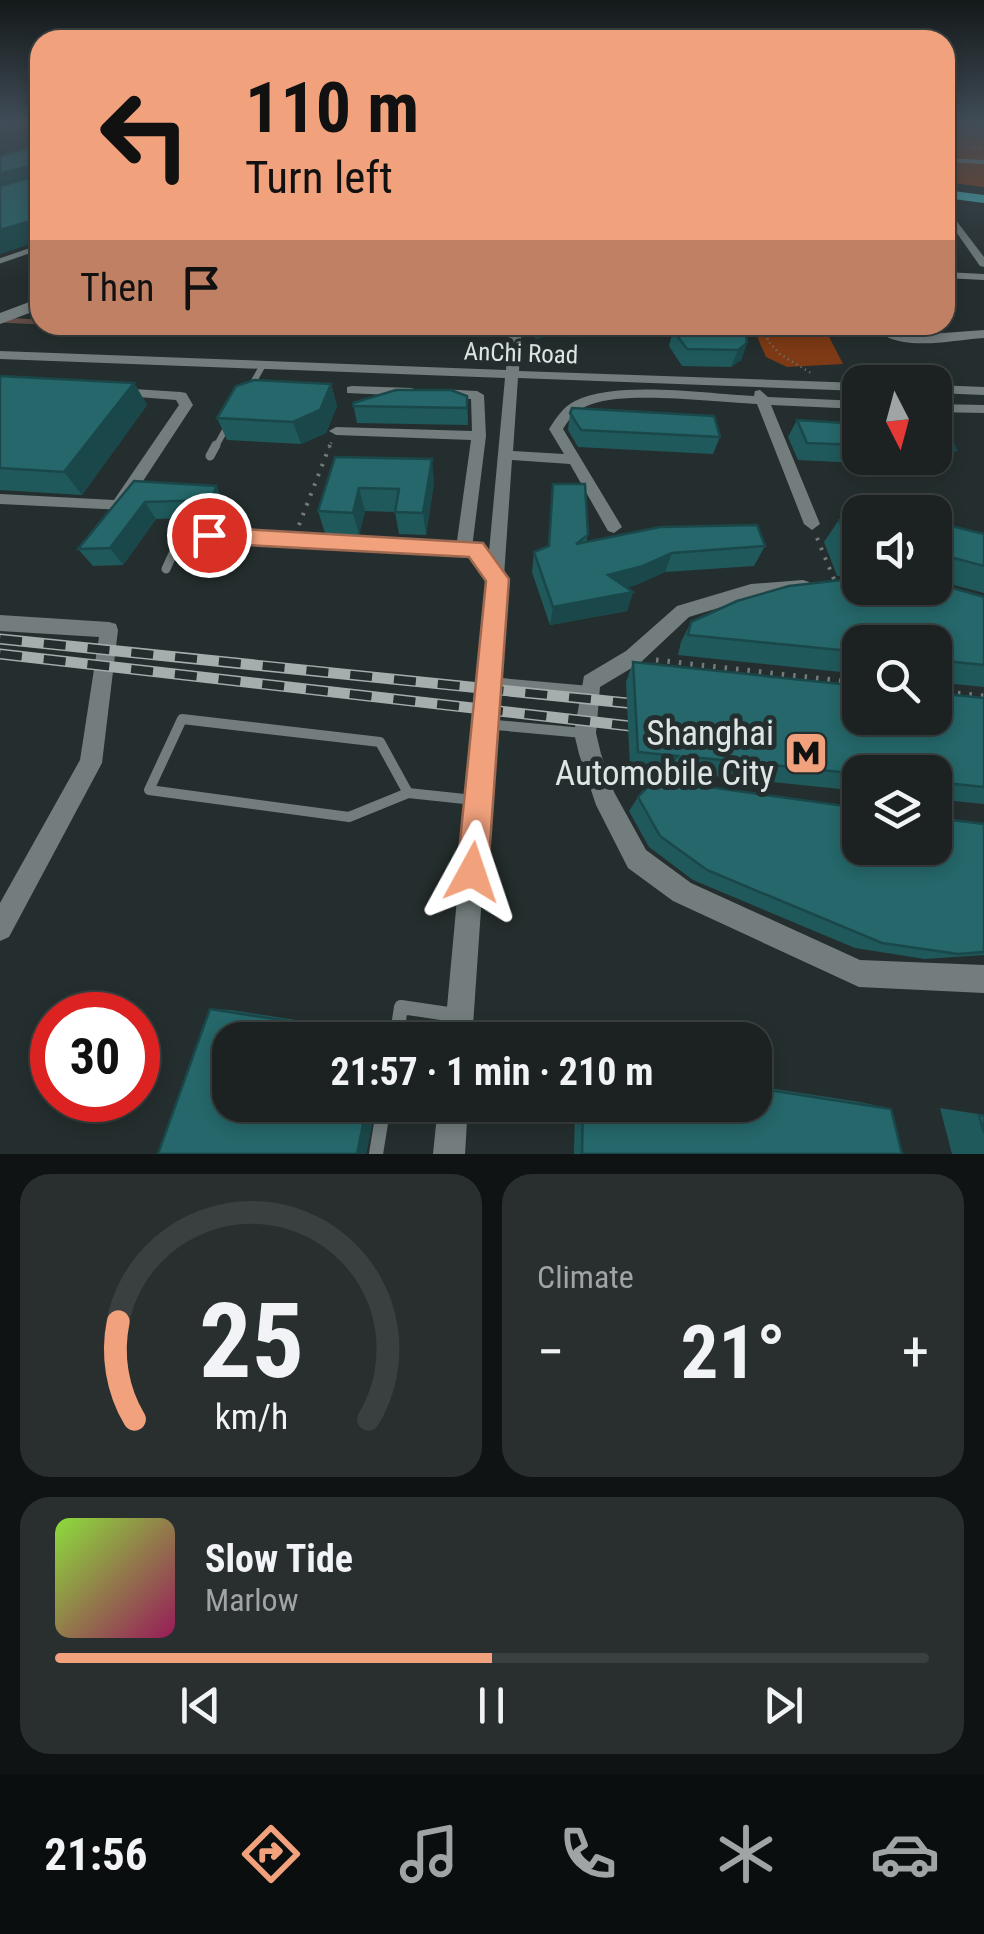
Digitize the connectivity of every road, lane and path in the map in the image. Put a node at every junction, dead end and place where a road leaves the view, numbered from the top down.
1 (955, 193) edge
2 (984, 196) edge
3 (955, 224) edge
4 (30, 250) edge
5 (0, 261) edge
6 (984, 264) edge
7 (955, 276) edge
8 (984, 277) edge
9 (30, 303) edge
10 (1, 311) edge
11 (984, 329) edge
12 (955, 333) edge
13 (516, 335) edge
14 (769, 335) edge
15 (943, 335) edge
16 (890, 336) dead end
17 (0, 355) edge
18 (263, 365) junction
19 (514, 376) junction
20 (756, 384) junction
21 (821, 386) junction
22 (842, 387) edge
23 (952, 389) edge
24 (352, 390) dead end
25 (984, 390) edge
26 (93, 391) edge
27 (246, 395) edge
28 (762, 400) junction
29 (842, 404) edge
30 (952, 408) edge
31 (984, 409) edge
32 (236, 410) edge
33 (336, 431) joint
34 (480, 436) junction
35 (508, 455) junction
36 (210, 456) dead end
37 (576, 460) junction
38 (0, 499) edge
39 (812, 524) joint
40 (614, 528) dead end
41 (293, 539) junction
42 (464, 548) junction
43 (166, 569) dead end
44 (497, 579) junction
45 (836, 585) joint
46 (0, 622) edge
47 (633, 657) junction
48 (842, 680) edge
49 (488, 682) junction
50 (590, 691) junction
51 (952, 693) edge
52 (984, 696) edge
53 (485, 724) junction
54 (586, 734) junction
55 (596, 772) junction
56 (671, 782) edge
57 (408, 793) junction
58 (479, 800) junction
59 (0, 928) edge
60 (984, 979) edge
61 (460, 1016) junction
62 (399, 1022) edge
63 (460, 1022) edge
64 (381, 1122) edge
65 (452, 1122) edge
66 (376, 1154) edge
67 (449, 1154) edge

1 - 2 main road
3 - 6 street
4 - 5 lane
7 - 8 street
9 - 10 street
11 - 12 street
13 - 19 street
14 - 21 path
15 - 16 street
17 - 18 street, AnChi Road
18 - 19 street, AnChi Road
18 - 27 lane
19 - 20 street, AnChi Road
19 - 35 street
20 - 21 street, AnChi Road
20 - 28 street
21 - 22 street, AnChi Road
23 - 25 street
24 - 34 street
26 - 38 street
28 - 29 street
28 - 37 street
28 - 39 street
30 - 31 street
32 - 36 lane
33 - 34 street
33 - 41 path
34 - 42 street
35 - 37 street
35 - 44 street
37 - 40 street
39 - 45 path
41 - 42 lane
41 - 43 lane
42 - 44 lane
44 - 49 street
45 - 47 street
46 - 59 street
47 - 48 path
47 - 50 street
49 - 50 lane
49 - 53 street
50 - 54 street
51 - 52 path
53 - 54 lane
53 - 58 street
54 - 55 street
55 - 56 path
55 - 60 street
57 - 57 lane
57 - 58 lane
58 - 61 street
61 - 62 lane
61 - 63 street
64 - 66 lane
65 - 67 street

